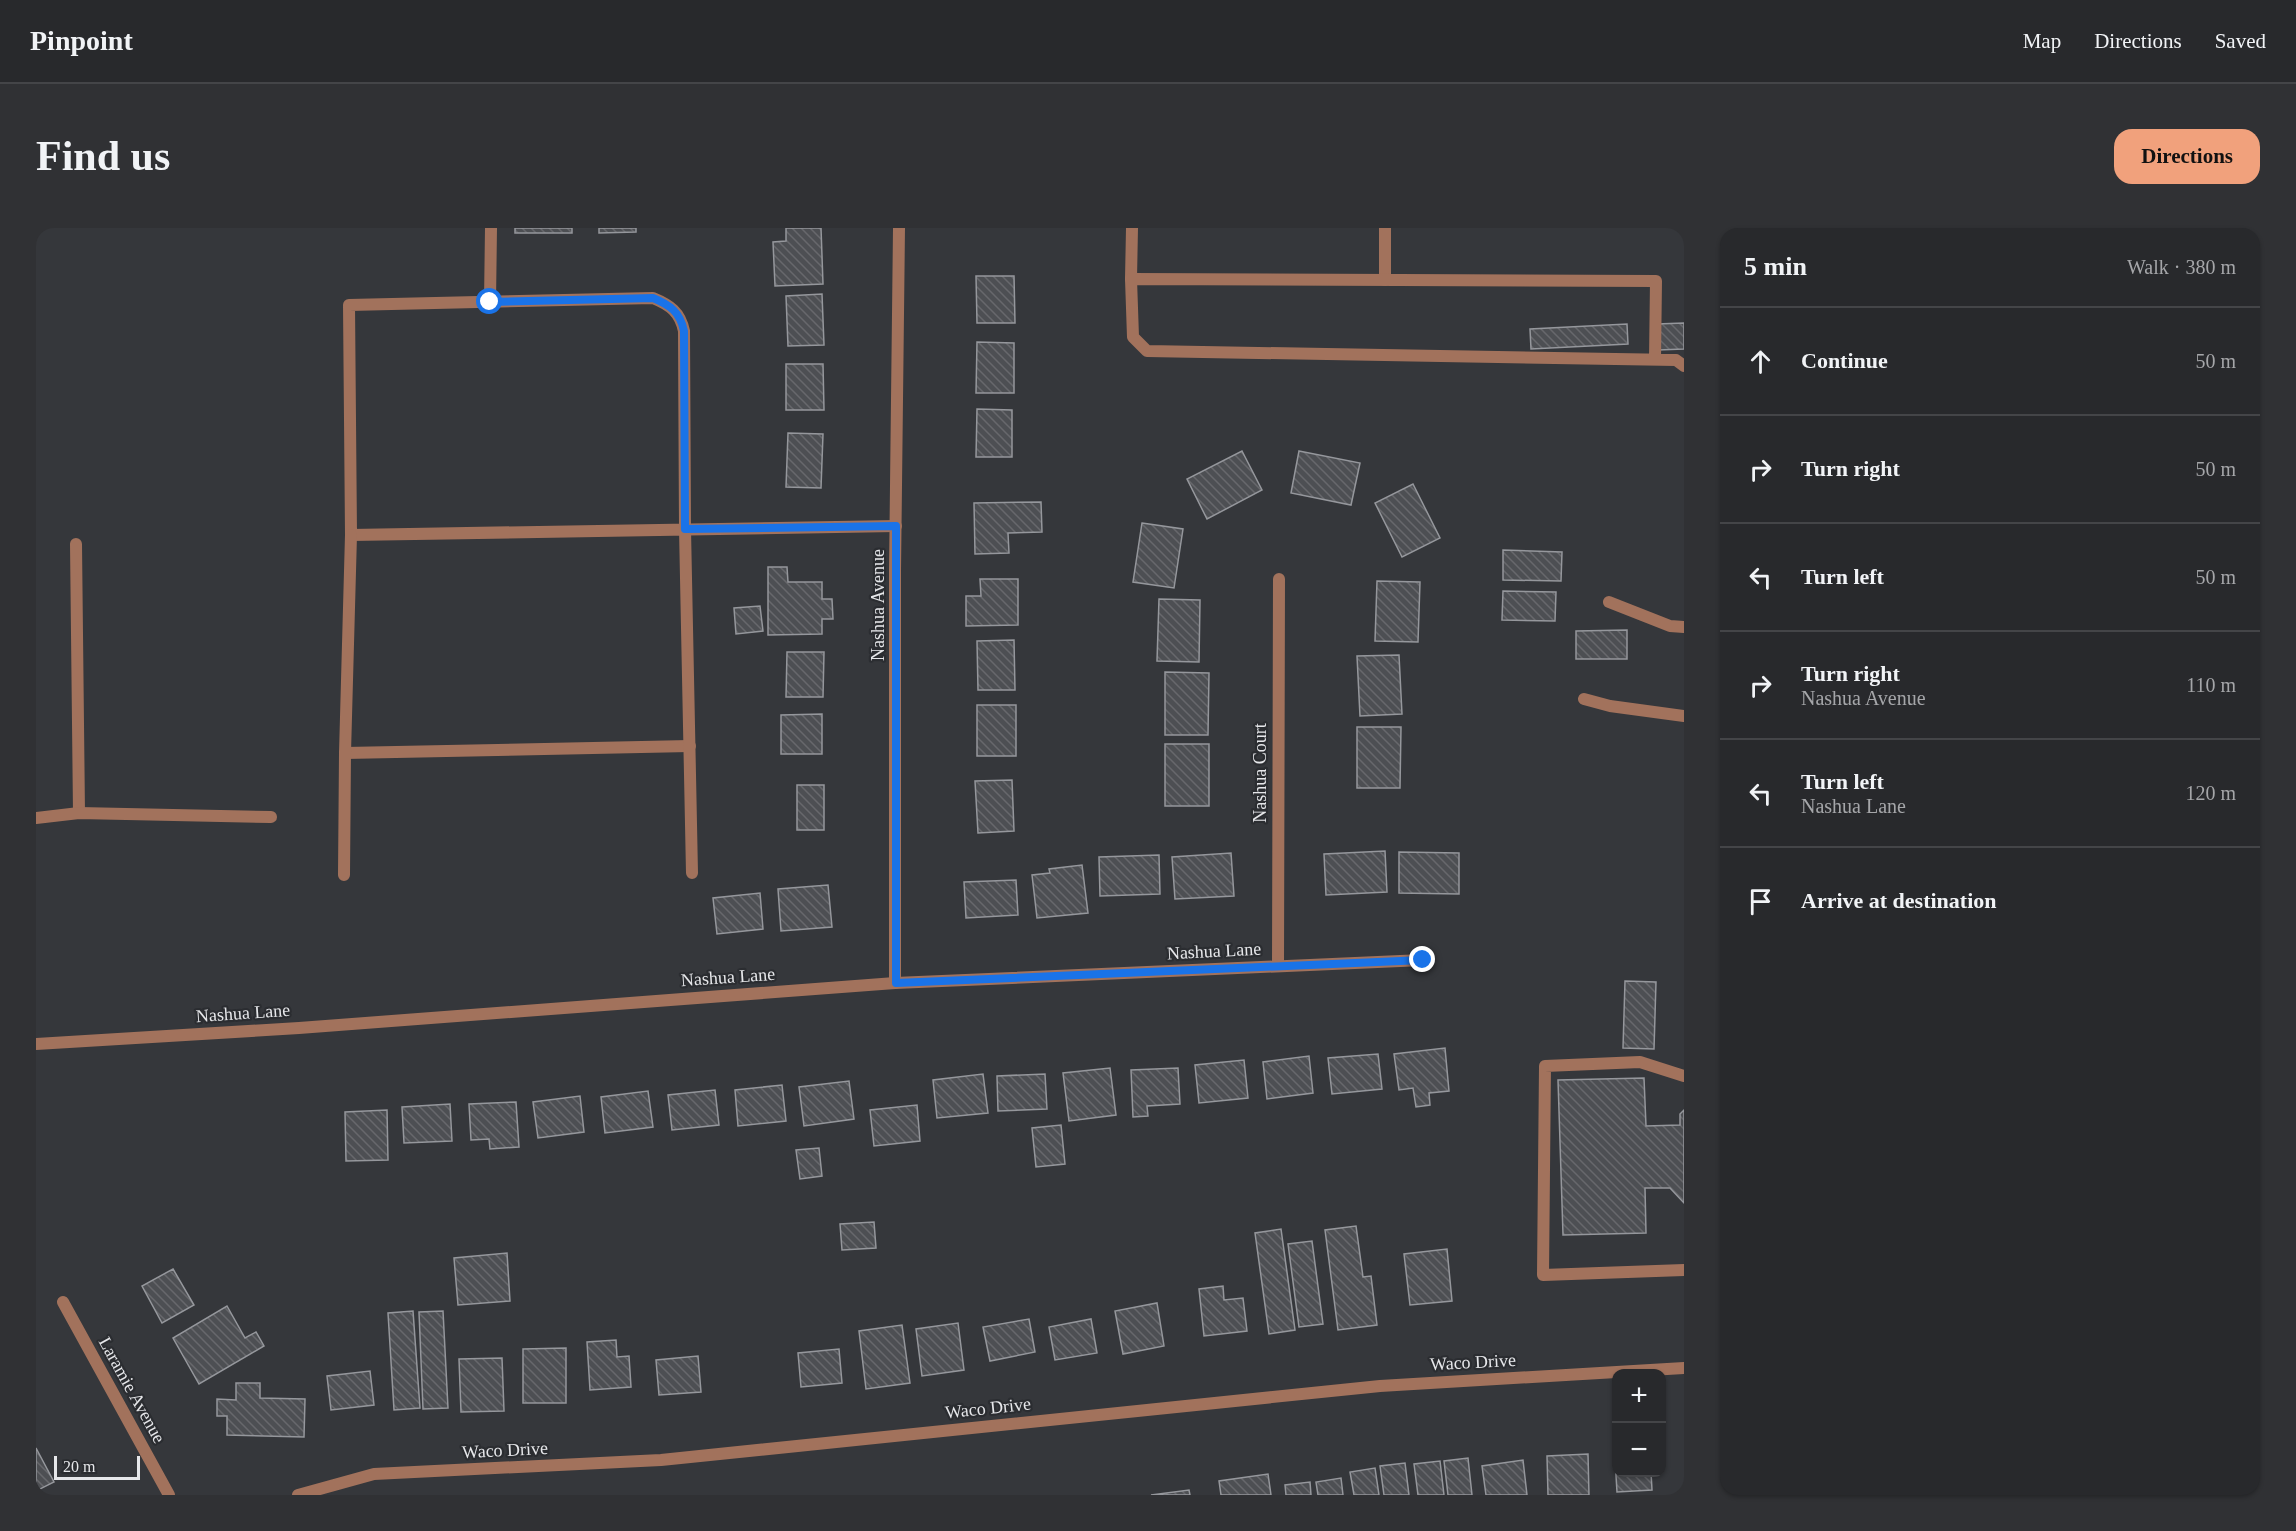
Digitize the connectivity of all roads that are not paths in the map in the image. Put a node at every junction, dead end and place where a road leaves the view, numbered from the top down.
1 (491, 228) edge
2 (899, 228) edge
3 (1132, 228) edge
4 (1385, 228) edge
5 (1131, 279) junction
6 (1385, 280) junction
7 (490, 302) junction
8 (1655, 359) junction
9 (1684, 366) edge
10 (896, 526) junction
11 (685, 529) junction
12 (351, 535) junction
13 (76, 544) dead end
14 (1279, 579) dead end
15 (1609, 602) dead end
16 (1684, 627) edge
17 (1584, 699) dead end
18 (1684, 716) edge
19 (690, 747) junction
20 (345, 753) junction
21 (79, 813) junction
22 (271, 817) dead end
23 (36, 818) edge
24 (692, 873) dead end
25 (344, 875) dead end
26 (1423, 960) dead end
27 (1278, 966) junction
28 (896, 983) junction
29 (36, 1044) edge
30 (1684, 1076) edge
31 (1684, 1270) edge
32 (63, 1302) dead end
33 (1684, 1368) edge
34 (169, 1495) edge
35 (298, 1495) edge

1 - 7 street
2 - 10 street, Nashua Avenue
3 - 5 street
4 - 6 street
5 - 6 street
5 - 8 street
6 - 8 street
7 - 11 street
7 - 12 street
8 - 9 street
10 - 11 street
10 - 28 street, Nashua Avenue
11 - 12 street
11 - 19 street
12 - 20 street
13 - 21 street
14 - 27 street, Nashua Court
15 - 16 street
17 - 18 street
19 - 20 street
19 - 24 street
20 - 25 street
21 - 22 street
21 - 23 street
26 - 27 street, Nashua Lane
27 - 28 street, Nashua Lane
28 - 29 street, Nashua Lane
30 - 31 street
32 - 34 street, Laramie Avenue
33 - 35 street, Waco Drive

